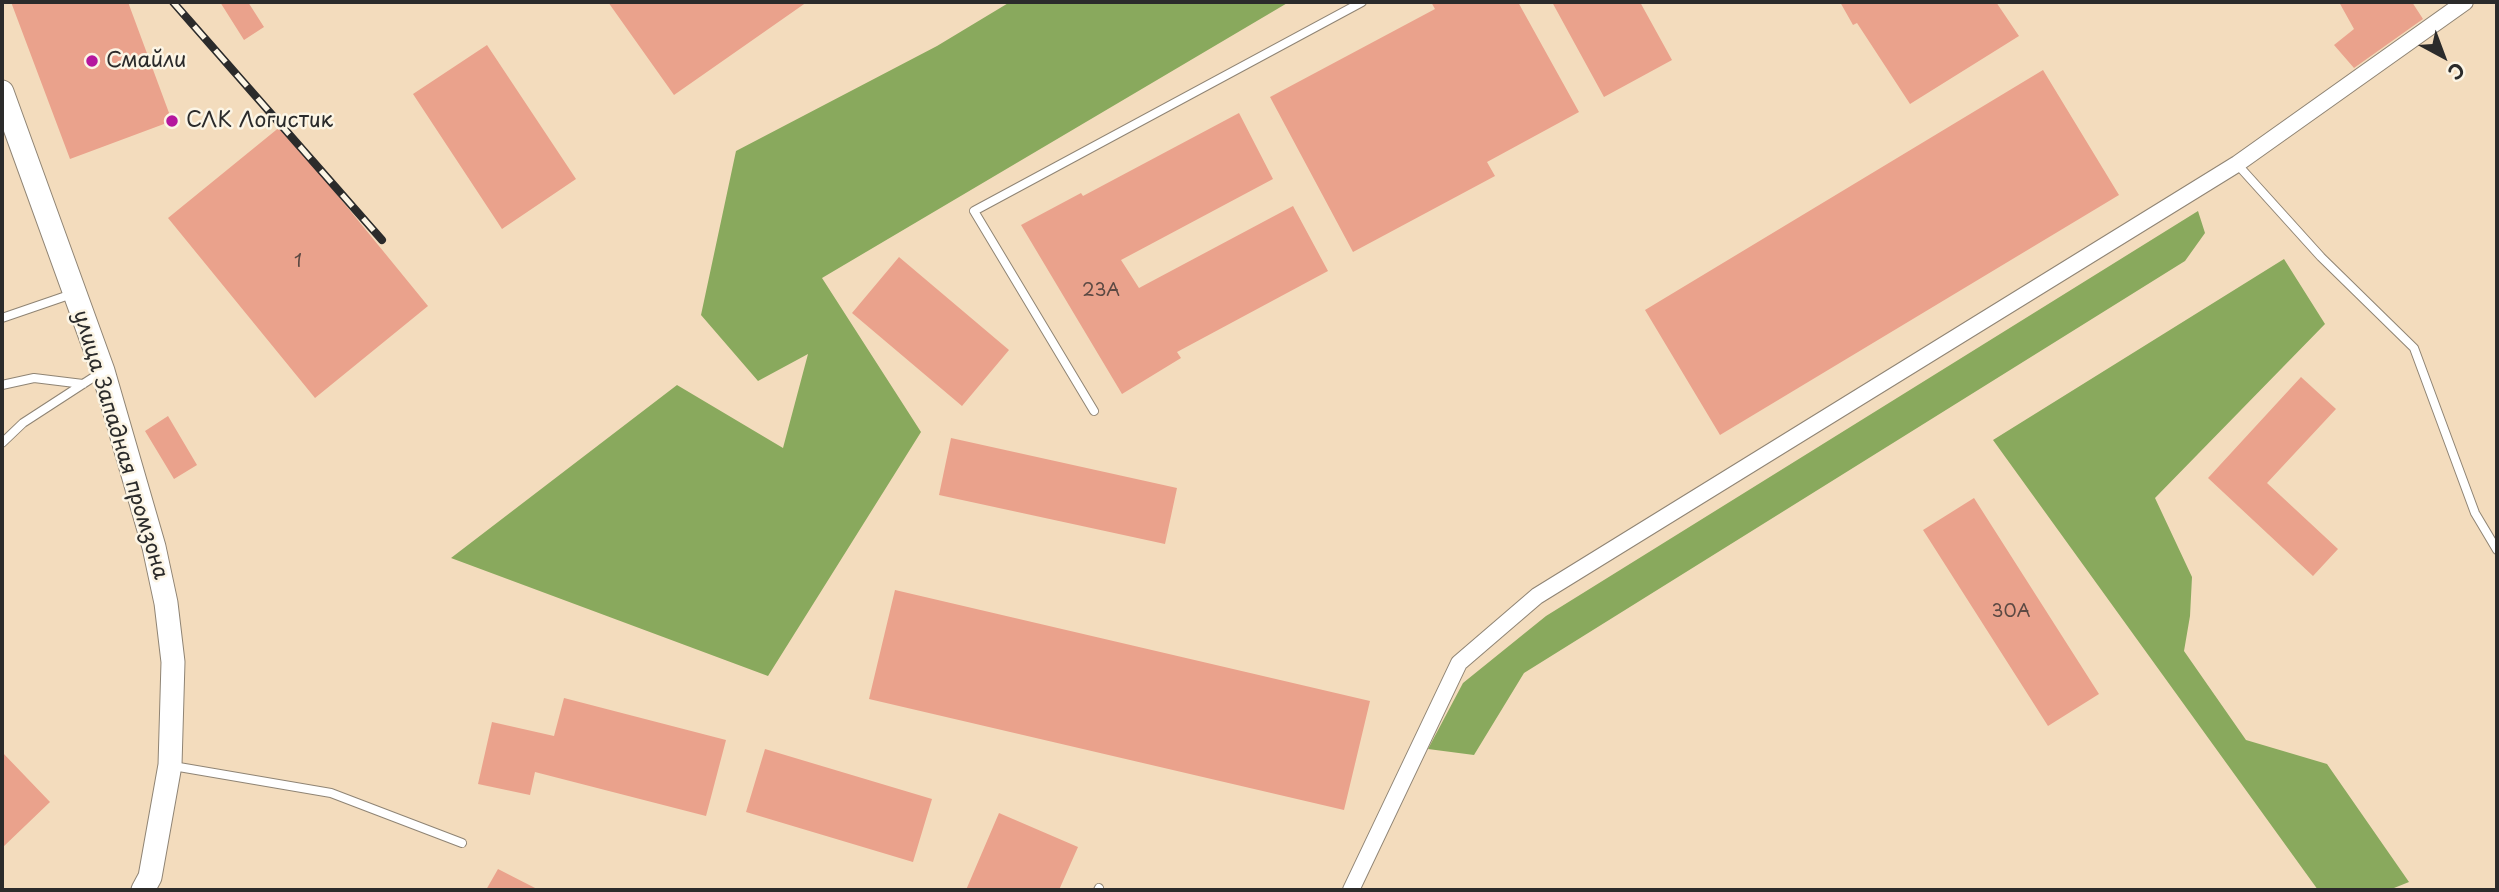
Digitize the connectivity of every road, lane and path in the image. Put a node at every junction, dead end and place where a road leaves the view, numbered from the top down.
1 (1362, 2) edge
2 (2465, 2) edge
3 (2, 92) edge
4 (2237, 164) junction
5 (75, 293) junction
6 (2, 318) edge
7 (103, 371) junction
8 (83, 384) junction
9 (2, 385) edge
10 (1094, 411) dead end
11 (2, 443) edge
12 (2497, 550) edge
13 (170, 765) junction
14 (461, 843) dead end
15 (143, 890) edge
16 (1351, 890) edge

1 - 10 lane
2 - 4 street
3 - 5 street, улица Западная промзона
4 - 12 lane
4 - 16 street
5 - 6 lane
5 - 7 street, улица Западная промзона
7 - 8 lane
7 - 13 street, улица Западная промзона
8 - 9 lane
8 - 11 lane
13 - 14 lane
13 - 15 street, улица Западная промзона

